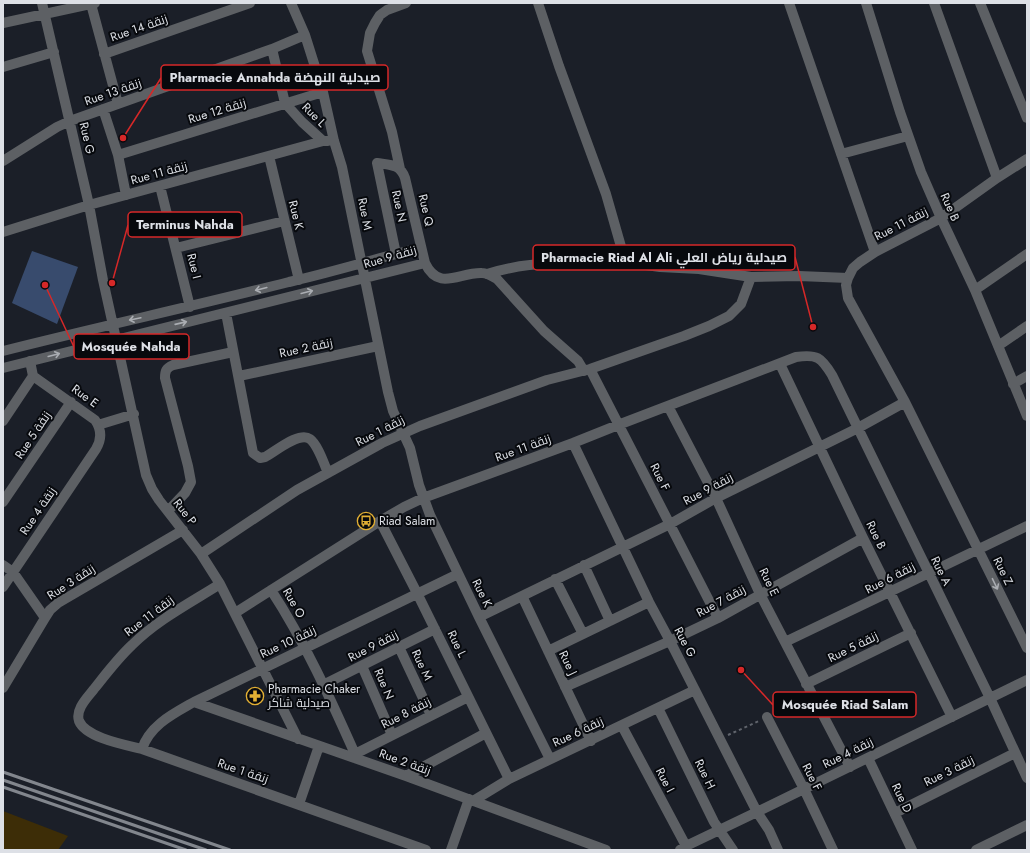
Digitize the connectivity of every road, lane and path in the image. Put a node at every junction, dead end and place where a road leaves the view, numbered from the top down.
1 (291, 3) edge
2 (406, 3) edge
3 (538, 3) edge
4 (789, 3) edge
5 (866, 3) edge
6 (934, 3) edge
7 (980, 3) edge
8 (93, 4) edge
9 (243, 4) edge
10 (43, 8) edge
11 (3, 23) edge
12 (305, 35) junction
13 (272, 49) junction
14 (54, 52) junction
15 (104, 54) junction
16 (3, 67) edge
17 (323, 92) junction
18 (285, 103) junction
19 (118, 104) junction
20 (103, 109) junction
21 (1027, 118) edge
22 (70, 121) junction
23 (908, 136) junction
24 (323, 141) junction
25 (334, 141) junction
26 (118, 154) junction
27 (841, 154) junction
28 (269, 156) junction
29 (1027, 159) edge
30 (3, 161) edge
31 (403, 173) junction
32 (997, 178) junction
33 (160, 186) junction
34 (126, 195) junction
35 (89, 205) junction
36 (940, 218) junction
37 (284, 221) junction
38 (3, 232) edge
39 (176, 248) junction
40 (421, 248) junction
41 (875, 252) junction
42 (396, 254) junction
43 (1027, 254) edge
44 (361, 263) junction
45 (425, 263) junction
46 (626, 264) junction
47 (487, 274) junction
48 (752, 276) junction
49 (365, 278) junction
50 (848, 278) junction
51 (103, 280) joint
52 (298, 280) junction
53 (975, 290) junction
54 (190, 307) junction
55 (226, 313) junction
56 (113, 324) junction
57 (1027, 326) edge
58 (117, 338) junction
59 (378, 346) junction
60 (998, 346) junction
61 (3, 351) edge
62 (233, 352) junction
63 (30, 361) junction
64 (780, 364) junction
65 (3, 368) edge
66 (587, 370) junction
67 (832, 375) joint
68 (33, 376) junction
69 (239, 376) junction
70 (1027, 376) edge
71 (1013, 384) junction
72 (71, 402) junction
73 (905, 402) junction
74 (668, 406) junction
75 (134, 414) junction
76 (1027, 416) edge
77 (3, 421) edge
78 (98, 424) junction
79 (618, 424) junction
80 (858, 428) junction
81 (403, 433) junction
82 (573, 443) junction
83 (820, 447) junction
84 (96, 449) joint
85 (328, 473) junction
86 (423, 498) junction
87 (716, 498) junction
88 (3, 502) edge
89 (168, 511) junction
90 (380, 522) junction
91 (670, 524) junction
92 (1027, 526) edge
93 (183, 530) junction
94 (863, 538) junction
95 (622, 546) junction
96 (978, 549) junction
97 (201, 554) junction
98 (3, 565) edge
99 (584, 565) junction
100 (13, 572) junction
101 (928, 573) junction
102 (458, 574) junction
103 (555, 579) junction
104 (220, 584) junction
105 (3, 587) edge
106 (271, 590) junction
107 (891, 592) junction
108 (417, 593) junction
109 (760, 594) junction
110 (522, 596) junction
111 (649, 602) junction
112 (235, 613) junction
113 (479, 617) junction
114 (45, 618) junction
115 (718, 618) junction
116 (610, 621) junction
117 (435, 629) junction
118 (583, 634) junction
119 (911, 634) junction
120 (670, 641) junction
121 (785, 642) junction
122 (399, 647) junction
123 (304, 648) junction
124 (1027, 648) edge
125 (548, 651) junction
126 (362, 666) junction
127 (262, 668) junction
128 (1027, 680) edge
129 (806, 684) junction
130 (323, 685) junction
131 (565, 687) junction
132 (3, 688) edge
133 (695, 690) junction
134 (88, 697) joint
135 (468, 697) junction
136 (990, 698) junction
137 (194, 702) junction
138 (658, 708) junction
139 (431, 715) junction
140 (952, 716) junction
141 (767, 717) dead end
142 (622, 726) junction
143 (486, 733) junction
144 (392, 735) junction
145 (298, 739) junction
146 (591, 741) junction
147 (320, 746) junction
148 (142, 749) junction
149 (1015, 753) junction
150 (355, 756) junction
151 (868, 758) junction
152 (550, 759) junction
153 (850, 767) junction
154 (406, 776) junction
155 (1027, 778) edge
156 (509, 779) junction
157 (804, 789) junction
158 (471, 800) junction
159 (299, 804) junction
160 (757, 812) junction
161 (895, 813) junction
162 (1027, 825) edge
163 (719, 830) junction
164 (683, 848) edge
165 (980, 849) edge
166 (426, 850) edge
167 (451, 850) edge
168 (606, 850) edge
169 (733, 850) edge
170 (778, 850) edge
171 (833, 850) edge
172 (912, 850) edge

1 - 12 street, Rue M
2 - 31 street, Rue Q
3 - 46 street
4 - 27 street
5 - 23 street, Rue B
6 - 32 street
7 - 21 street
8 - 10 street
8 - 15 street
9 - 15 street, Rue 14 زنقة
10 - 11 street
10 - 14 street, Rue G
12 - 13 street, Rue 13 زنقة
12 - 17 street, Rue M
13 - 18 street, Rue L
13 - 19 street, Rue 13 زنقة
14 - 16 street
14 - 22 street, Rue G
15 - 19 street
17 - 18 street, Rue 12 زنقة
17 - 25 street, Rue M
18 - 24 street, Rue L
18 - 26 street, Rue 12 زنقة
19 - 20 street, Rue 13 زنقة
20 - 22 street, Rue 13 زنقة
20 - 26 street
22 - 30 street, Rue 13 زنقة
22 - 35 street, Rue G
23 - 27 street
23 - 36 street, Rue B
24 - 25 street, Rue L
24 - 28 street, Rue 11 زنقة
25 - 44 street, Rue M
26 - 34 street
27 - 41 street
28 - 33 street, Rue 11 زنقة
28 - 37 street, Rue K
29 - 32 street, Rue 11 زنقة
31 - 40 street, Rue Q
31 - 42 street, Rue N
32 - 36 street, Rue 11 زنقة
33 - 34 street, Rue 11 زنقة
33 - 39 street, Rue I
34 - 35 street, Rue 11 زنقة
35 - 38 street, Rue 11 زنقة
35 - 51 street, Rue G
36 - 41 street, Rue 11 زنقة
36 - 53 street, Rue B
37 - 39 street
37 - 52 street, Rue K
39 - 54 street, Rue I
40 - 42 street, Rue 9 زنقة
40 - 45 street, Rue 9 زنقة
41 - 50 street, Rue 11 زنقة
42 - 44 street, Rue 9 زنقة
43 - 53 street
44 - 49 street, Rue M
44 - 52 street, Rue 9 زنقة
45 - 47 street
45 - 49 street, Rue 9 زنقة
46 - 47 street
46 - 48 street
47 - 66 street, Rue F
48 - 50 street
48 - 66 street, Rue 1 زنقة
55 -> 49 street, Rue 9 زنقة
49 - 59 street, Rue M
50 - 73 street
51 - 56 street, Rue P
52 -> 54 street, Rue 9 زنقة
53 - 60 street, Rue B
54 -> 56 street, Rue 9 زنقة
58 -> 55 street, Rue 9 زنقة
55 - 62 street
56 - 58 street, Rue P
56 - 61 street, Rue 9 زنقة
57 - 60 street
63 -> 58 street, Rue 9 زنقة
58 - 75 street, Rue P
59 - 69 street, Rue 2 زنقة
59 - 81 street, Rue M
60 - 71 street, Rue B
62 - 69 street
62 - 89 street
63 - 65 street, Rue 9 زنقة
63 - 68 street
64 - 67 street, Rue 11 زنقة
64 - 74 street, Rue 11 زنقة
64 - 83 street, Rue B
66 - 79 street, Rue F
66 - 81 street, Rue 1 زنقة
67 - 80 street, Rue A
68 - 72 street, Rue E
68 - 77 street
69 - 85 street
70 - 71 street
71 - 76 street, Rue B
72 - 78 street, Rue E
72 - 88 street, Rue 5 زنقة
73 - 80 street, Rue 9 زنقة
73 - 96 street
74 - 79 street, Rue 11 زنقة
74 - 87 street, Rue E
75 - 78 street
75 - 89 street, Rue P
78 - 84 street, Rue E
79 - 82 street, Rue 11 زنقة
79 - 91 street, Rue F
80 - 83 street, Rue 9 زنقة
80 - 101 street, Rue A
81 - 85 street, Rue 1 زنقة
81 - 86 street, Rue K
82 - 86 street, Rue 11 زنقة
82 - 95 street, Rue G
83 - 87 street, Rue 9 زنقة
83 - 94 street, Rue B
84 - 100 street, Rue 4 زنقة
85 - 97 street, Rue 1 زنقة
86 - 90 street, Rue 11 زنقة
86 - 102 street, Rue K
87 - 91 street, Rue 9 زنقة
87 - 109 street, Rue E
89 - 93 street, Rue P
90 - 106 street, Rue 11 زنقة
90 - 108 street, Rue L
91 - 95 street, Rue 9 زنقة
91 - 115 street, Rue F
92 - 96 street, Rue 6 زنقة
93 - 97 street, Rue P
93 - 114 street, Rue 3 زنقة
94 - 107 street, Rue B
94 - 109 street, Rue 7 زنقة
95 - 99 street, Rue 9 زنقة
95 - 111 street, Rue G
96 - 101 street, Rue 6 زنقة
96 -> 124 street, Rue Z
97 - 104 street, Rue P
98 - 100 street
99 - 103 street, Rue 9 زنقة
99 - 116 street
100 - 105 street, Rue 4 زنقة
100 - 114 street
101 - 107 street, Rue 6 زنقة
101 - 136 street, Rue A
102 - 108 street, Rue 10 زنقة
102 - 113 street, Rue K
103 - 110 street, Rue 9 زنقة
103 - 118 street
104 - 112 street, Rue P
104 - 134 street, Rue 11 زنقة
106 - 112 street, Rue 11 زنقة
106 - 123 street, Rue O
107 - 119 street, Rue B
107 - 121 street, Rue 6 زنقة
108 - 117 street, Rue L
108 - 123 street, Rue 10 زنقة
109 - 115 street, Rue 7 زنقة
109 - 121 street, Rue E
110 - 113 street, Rue 9 زنقة
110 - 125 street, Rue J
111 - 116 street
111 - 120 street, Rue G
112 - 127 street, Rue P
113 - 152 street, Rue K
114 - 132 street, Rue 3 زنقة
115 - 120 street, Rue 7 زنقة
116 - 118 street
117 - 122 street, Rue 9 زنقة
117 - 135 street, Rue L
118 - 125 street
119 - 129 street, Rue 5 زنقة
119 - 140 street, Rue B
120 - 131 street, Rue 7 زنقة
120 - 133 street, Rue G
121 - 129 street, Rue E
122 - 126 street, Rue 9 زنقة
122 - 139 street, Rue M
123 - 127 street, Rue 10 زنقة
123 - 130 street, Rue O
125 - 131 street, Rue J
126 - 130 street, Rue 9 زنقة
126 - 144 street, Rue N
127 - 137 street, Rue 10 زنقة
127 - 145 street, Rue P
128 - 136 street, Rue 4 زنقة
129 - 153 street, Rue E
130 - 150 street, Rue O
131 - 146 street, Rue J
133 - 138 street, Rue 6 زنقة
133 - 160 street, Rue G
134 - 148 street, Rue 1 زنقة
135 - 139 street, Rue 8 زنقة
135 - 143 street, Rue L
136 - 140 street, Rue 4 زنقة
136 - 149 street, Rue A
137 - 145 street, Rue 2 زنقة
137 - 148 street, Rue 10 زنقة
138 - 142 street, Rue 6 زنقة
138 - 163 street, Rue H
139 - 144 street, Rue 8 زنقة
140 - 151 street, Rue 4 زنقة
141 - 157 street, Rue F
142 - 146 street, Rue 6 زنقة
142 - 164 street, Rue I
143 - 154 street
143 - 156 street, Rue L
144 - 150 street, Rue 8 زنقة
145 - 147 street, Rue 2 زنقة
146 - 152 street, Rue 6 زنقة
147 - 150 street, Rue 2 زنقة
147 - 159 street
148 - 159 street, Rue 1 زنقة
149 - 155 street, Rue A
149 - 161 street, Rue 3 زنقة
150 - 154 street, Rue 2 زنقة
151 - 153 street, Rue 4 زنقة
151 - 161 street, Rue D
152 - 156 street, Rue 6 زنقة
153 - 157 street, Rue 4 زنقة
154 - 158 street, Rue 2 زنقة
156 - 158 street, Rue 6 زنقة
157 - 160 street, Rue 4 زنقة
157 - 171 street, Rue F
158 - 167 street
158 - 168 street, Rue 2 زنقة
159 - 166 street, Rue 1 زنقة
160 - 163 street, Rue 4 زنقة
160 - 170 street, Rue G
161 - 172 street, Rue D
162 - 165 street
163 - 164 street, Rue 4 زنقة
163 - 169 street, Rue H

